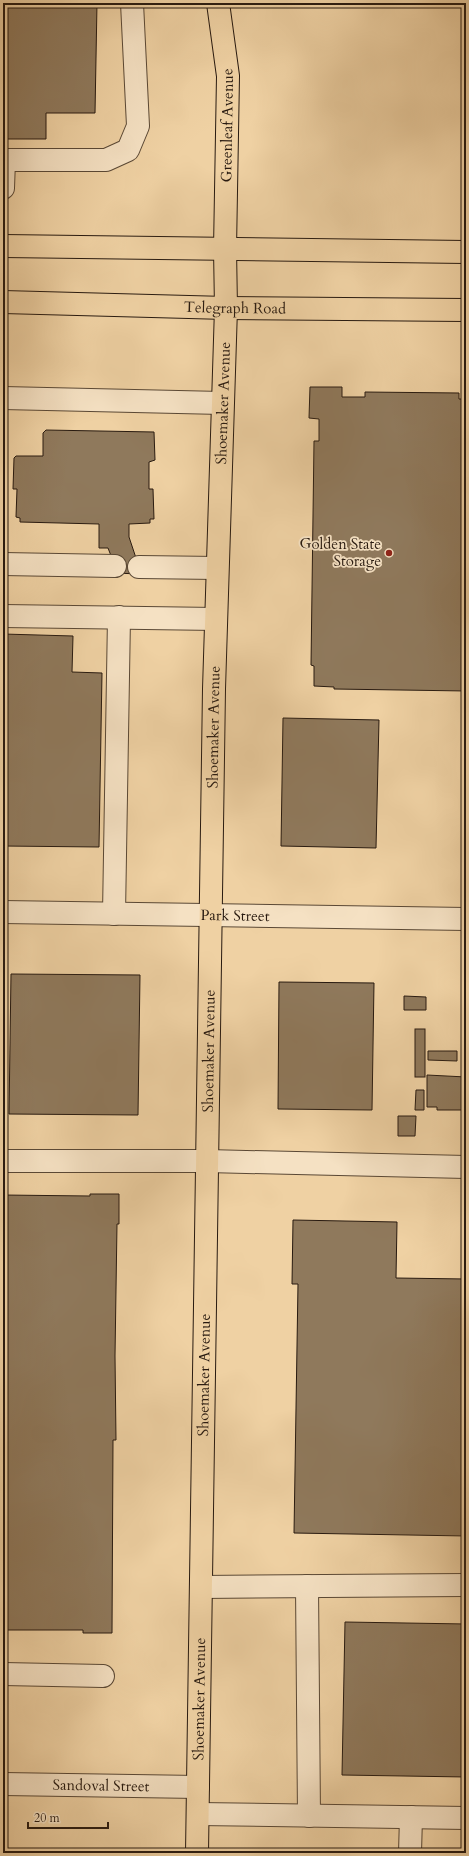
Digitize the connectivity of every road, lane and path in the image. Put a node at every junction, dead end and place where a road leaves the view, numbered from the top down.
1 (132, 3) edge
2 (218, 3) edge
3 (3, 188) edge
4 (3, 246) edge
5 (225, 249) junction
6 (466, 252) edge
7 (3, 302) edge
8 (226, 308) junction
9 (466, 310) edge
10 (3, 398) edge
11 (222, 403) junction
12 (3, 564) edge
13 (115, 566) dead end
14 (139, 567) dead end
15 (217, 568) junction
16 (3, 616) edge
17 (119, 617) junction
18 (216, 619) junction
19 (3, 912) edge
20 (114, 914) junction
21 (210, 916) junction
22 (466, 919) edge
23 (3, 1161) edge
24 (207, 1161) junction
25 (466, 1167) edge
26 (466, 1585) edge
27 (307, 1586) junction
28 (201, 1587) junction
29 (3, 1674) edge
30 (103, 1676) dead end
31 (3, 1784) edge
32 (198, 1787) junction
33 (198, 1814) junction
34 (309, 1816) junction
35 (411, 1817) junction
36 (466, 1818) edge
37 (197, 1853) edge
38 (410, 1853) edge

1 - 3 street
2 - 5 main road, Greenleaf Avenue
4 - 5 main road
5 - 6 main road
5 - 8 main road, Shoemaker Avenue
7 - 8 main road, Telegraph Road
8 - 9 main road, Telegraph Road
8 - 11 main road, Shoemaker Avenue
10 - 11 street
11 - 15 main road, Shoemaker Avenue
12 - 13 street
14 - 15 street
15 - 18 main road, Shoemaker Avenue
16 - 17 street
17 - 18 street
17 - 20 street
18 - 21 main road, Shoemaker Avenue
19 - 20 street, Park Street
20 - 21 street, Park Street
21 - 22 street, Park Street
21 - 24 main road, Shoemaker Avenue
23 - 24 street
24 - 25 street
24 - 28 main road, Shoemaker Avenue
26 - 27 street
27 - 28 street
27 - 34 street
28 - 32 main road, Shoemaker Avenue
29 - 30 street
31 - 32 street, Sandoval Street
32 - 33 main road, Shoemaker Avenue
33 - 34 street
33 - 37 main road, Shoemaker Avenue
34 - 35 street
35 - 36 street
35 - 38 street

